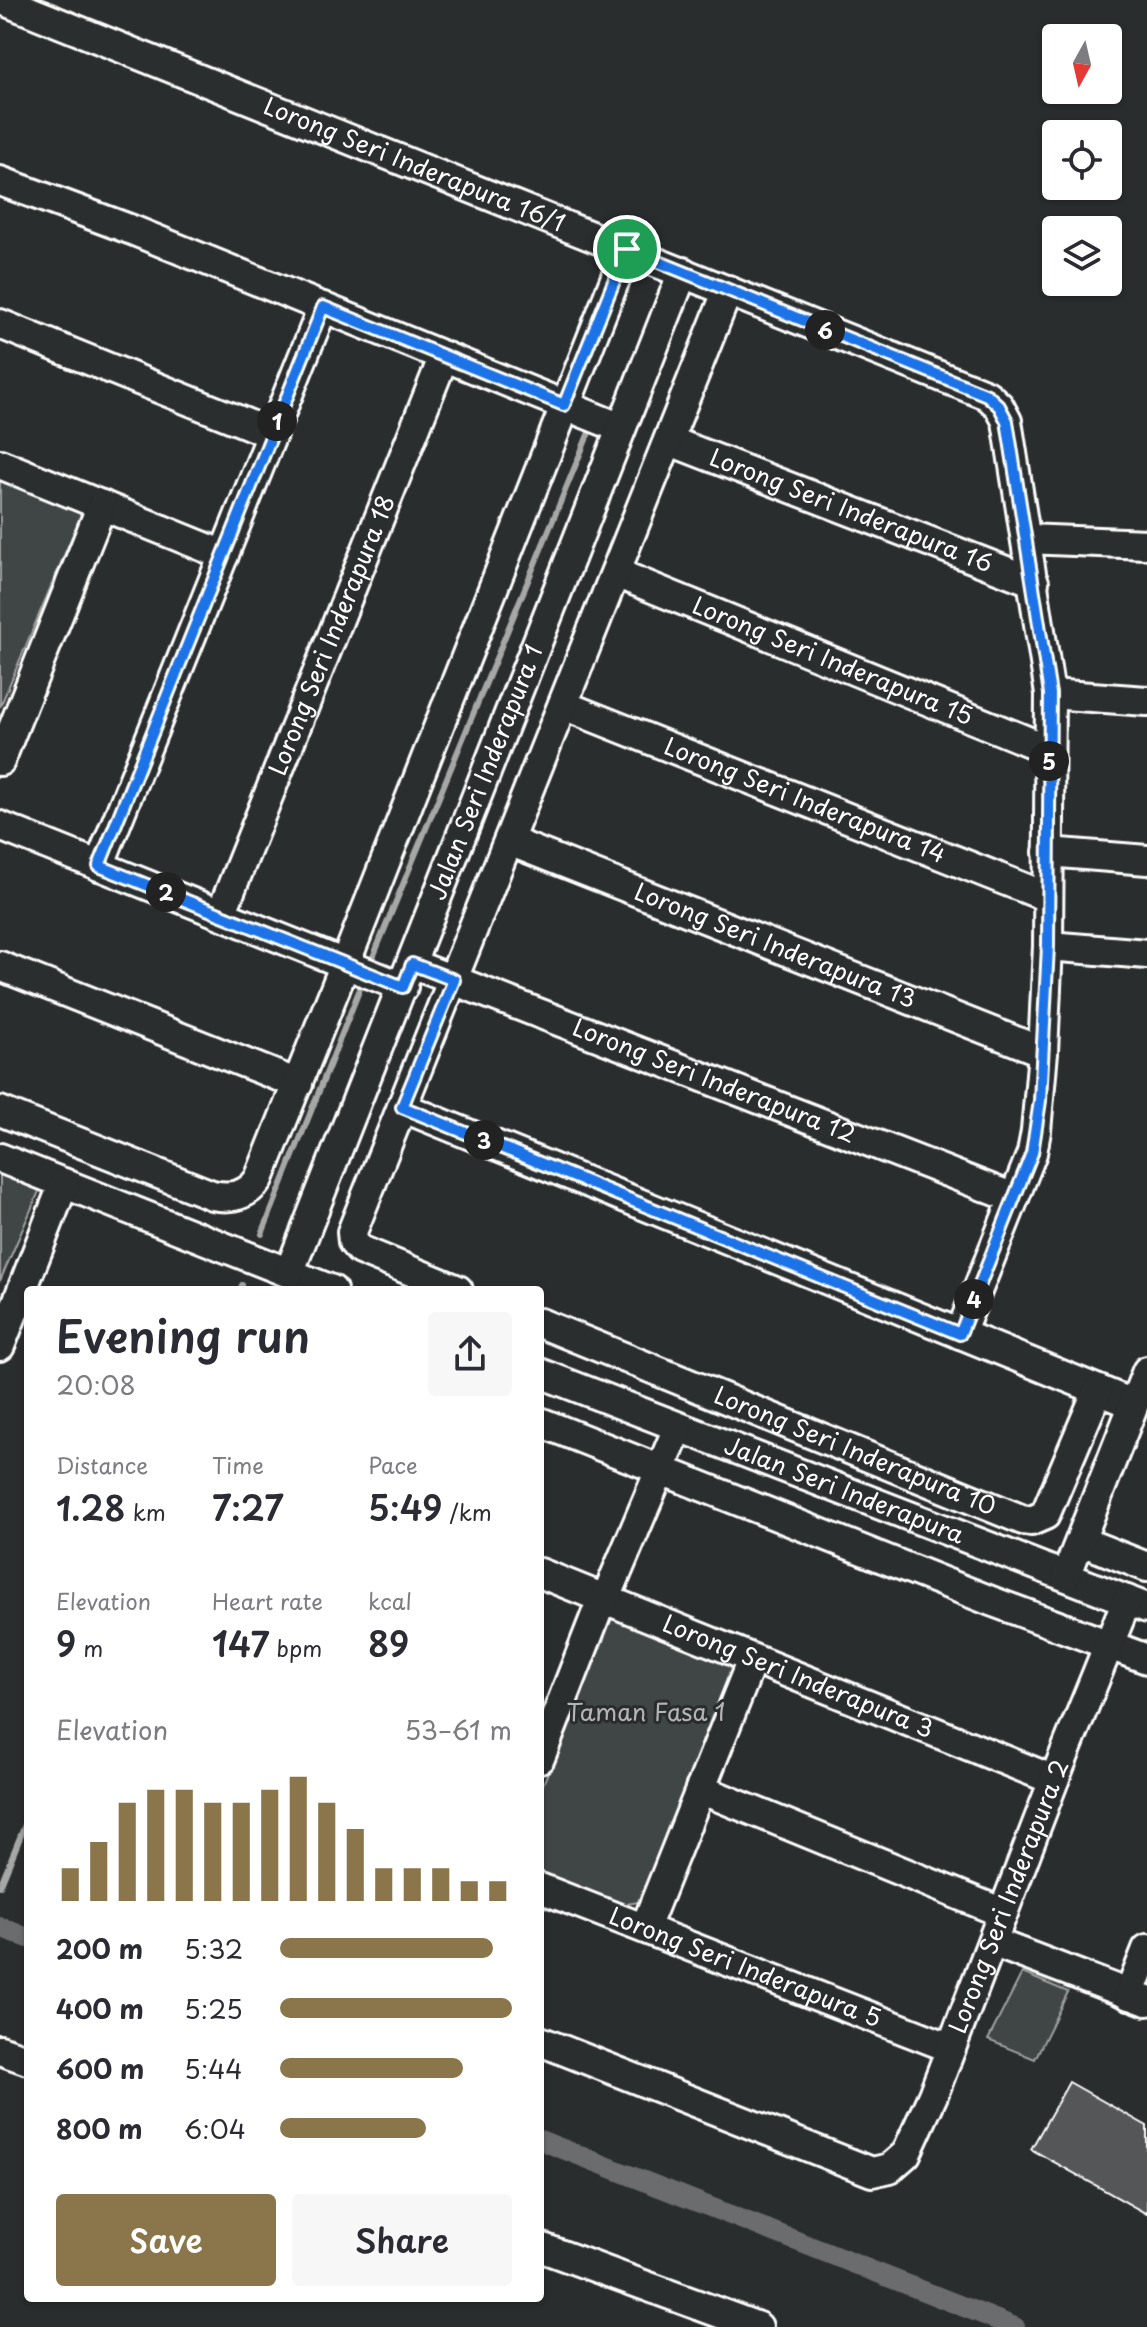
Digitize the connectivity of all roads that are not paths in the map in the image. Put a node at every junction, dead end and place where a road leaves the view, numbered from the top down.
1 (2, 0) edge
2 (0, 181) edge
3 (627, 249) junction
4 (683, 272) junction
5 (728, 290) junction
6 (323, 307) junction
7 (0, 324) edge
8 (444, 356) junction
9 (564, 405) junction
10 (621, 428) junction
11 (272, 434) junction
12 (670, 441) junction
13 (0, 464) edge
14 (102, 505) junction
15 (1026, 539) junction
16 (1147, 544) edge
17 (224, 555) junction
18 (616, 573) junction
19 (1034, 582) junction
20 (1050, 694) junction
21 (1147, 701) edge
22 (563, 705) junction
23 (1049, 750) junction
24 (0, 761) edge
25 (0, 826) edge
26 (509, 841) junction
27 (1048, 852) junction
28 (1147, 860) edge
29 (99, 866) junction
30 (1047, 897) junction
31 (221, 914) junction
32 (1048, 946) junction
33 (1147, 954) edge
34 (0, 966) edge
35 (352, 967) junction
36 (400, 977) junction
37 (454, 980) junction
38 (1043, 1052) junction
39 (298, 1084) junction
40 (402, 1107) junction
41 (0, 1111) edge
42 (0, 1158) edge
43 (64, 1183) junction
44 (1014, 1198) junction
45 (289, 1273) junction
46 (322, 1286) edge
47 (448, 1286) edge
48 (544, 1325) edge
49 (960, 1334) junction
50 (0, 1346) edge
51 (1147, 1371) edge
52 (544, 1375) edge
53 (1098, 1390) junction
54 (1133, 1404) junction
55 (544, 1424) edge
56 (678, 1428) junction
57 (662, 1470) junction
58 (1081, 1541) junction
59 (1147, 1567) edge
60 (544, 1575) edge
61 (1066, 1576) junction
62 (606, 1598) junction
63 (1137, 1604) edge
64 (1110, 1645) junction
65 (1147, 1659) edge
66 (752, 1660) junction
67 (544, 1740) edge
68 (1054, 1780) junction
69 (700, 1789) junction
70 (544, 1890) edge
71 (1003, 1913) junction
72 (645, 1928) junction
73 (992, 1942) junction
74 (1147, 1949) edge
75 (1138, 1998) edge
76 (544, 2043) edge
77 (951, 2048) junction
78 (0, 2050) edge
79 (24, 2059) edge
80 (544, 2248) edge
81 (758, 2327) edge

1 - 3 street, Lorong Seri Inderapura 16/1
2 - 6 street
3 - 4 street, Lorong Seri Inderapura 16/1
3 - 9 street
4 - 5 street, Lorong Seri Inderapura 16/1
4 - 10 street, Jalan Seri Inderapura 1
5 - 12 street
5 - 15 street, Lorong Seri Inderapura 16/1
6 - 8 street
6 - 11 street
7 - 11 street
8 - 9 street
8 - 31 street, Lorong Seri Inderapura 18
9 - 10 street
9 - 35 street
10 - 36 street, Jalan Seri Inderapura 1
11 - 17 street
12 - 18 street
12 - 19 street, Lorong Seri Inderapura 16
13 - 14 street
14 - 17 street
14 - 24 street
15 - 16 street
15 - 19 street
17 - 29 street
18 - 22 street
18 - 23 street, Lorong Seri Inderapura 15
19 - 20 street
20 - 21 street
20 - 23 street
22 - 26 street
22 - 30 street, Lorong Seri Inderapura 14
23 - 27 street
25 - 29 street, Lorong Seri Inderapura 12
26 - 37 street
26 - 38 street, Lorong Seri Inderapura 13
27 - 28 street
27 - 30 street
29 - 31 street, Lorong Seri Inderapura 12
30 - 32 street
31 - 35 street, Lorong Seri Inderapura 12
32 - 33 street
32 - 38 street
34 - 39 street
35 - 36 street, Lorong Seri Inderapura 12
35 - 39 street
36 - 37 street, Lorong Seri Inderapura 12
36 - 45 street, Jalan Seri Inderapura 1
37 - 40 street
37 - 44 street, Lorong Seri Inderapura 12
38 - 44 street
39 - 41 street
40 - 47 street
40 - 49 street
42 - 43 street
43 - 45 street
43 - 50 street
44 - 49 street
45 - 46 street
48 - 53 street, Lorong Seri Inderapura 10
49 - 53 street
51 - 54 street
52 - 56 street, Jalan Seri Inderapura
53 - 54 street
54 - 58 street
55 - 57 street
56 - 57 street
56 - 61 street, Jalan Seri Inderapura
57 - 62 street
57 - 64 street
58 - 59 street
58 - 61 street
60 - 62 street, Lorong Seri Inderapura 3
61 - 63 street, Jalan Seri Inderapura
62 - 66 street, Lorong Seri Inderapura 3
62 - 67 street
63 - 64 street, Lorong Seri Inderapura 2
64 - 65 street
64 - 68 street, Lorong Seri Inderapura 2
66 - 68 street, Lorong Seri Inderapura 3
66 - 69 street
68 - 71 street, Lorong Seri Inderapura 2
69 - 71 street
69 - 72 street
70 - 72 street, Lorong Seri Inderapura 5
71 - 73 street, Lorong Seri Inderapura 2
72 - 77 street, Lorong Seri Inderapura 5
73 - 75 street
73 - 77 street, Lorong Seri Inderapura 2
74 - 75 street
76 - 77 street, Lorong Seri Inderapura 2
78 - 79 street
80 - 81 street

